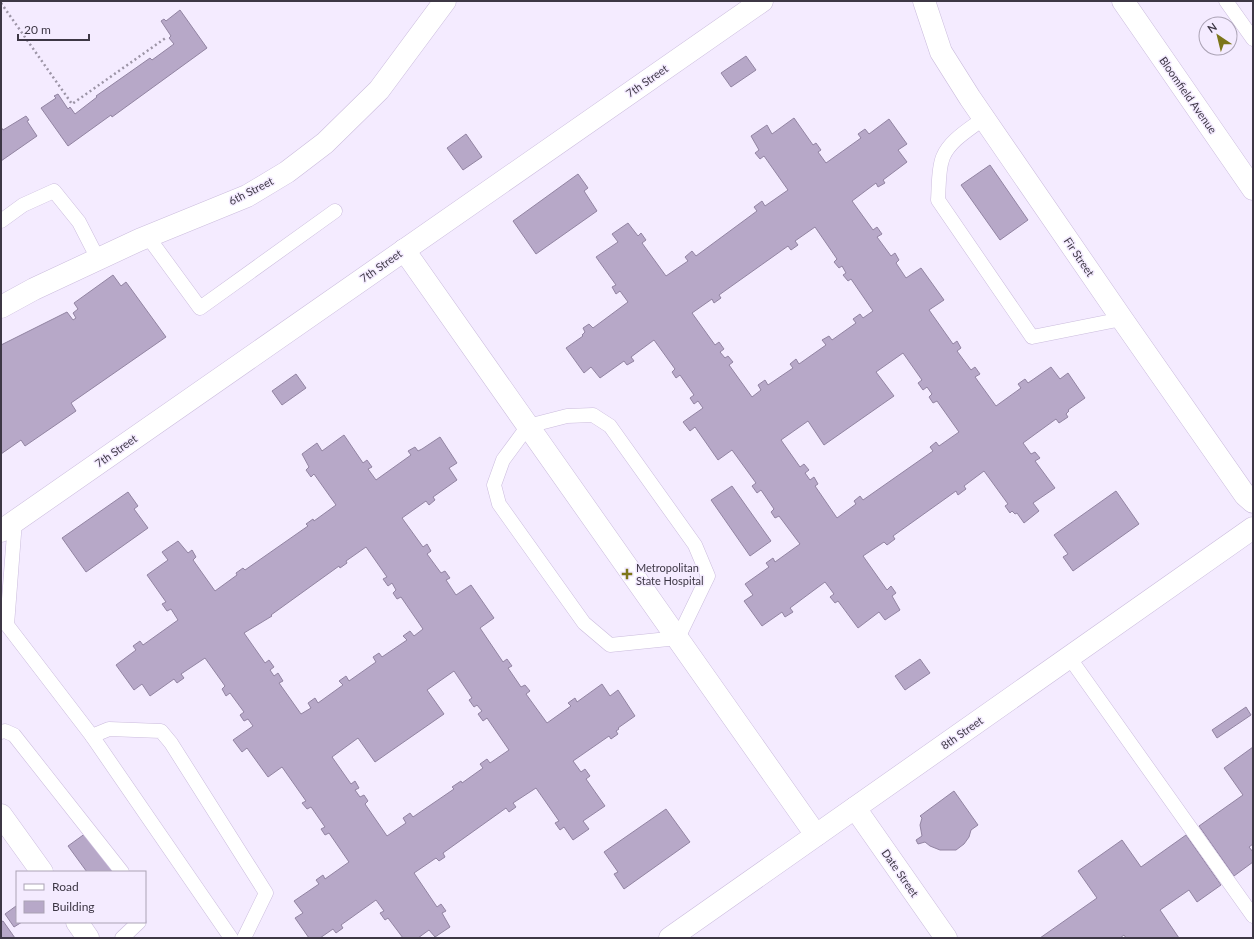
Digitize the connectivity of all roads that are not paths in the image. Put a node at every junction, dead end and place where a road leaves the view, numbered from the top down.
1 (445, 1) edge
2 (762, 1) edge
3 (924, 1) edge
4 (1123, 1) edge
5 (1226, 1) edge
6 (1253, 39) edge
7 (984, 118) junction
8 (1252, 186) edge
9 (335, 211) dead end
10 (1, 221) edge
11 (148, 237) junction
12 (404, 250) junction
13 (98, 259) junction
14 (1, 307) edge
15 (1122, 320) junction
16 (528, 426) junction
17 (1253, 502) edge
18 (8, 526) edge
19 (1253, 528) edge
20 (678, 638) junction
21 (1069, 657) junction
22 (1, 732) edge
23 (92, 736) junction
24 (855, 808) junction
25 (1, 815) edge
26 (816, 835) junction
27 (41, 871) edge
28 (121, 871) edge
29 (1253, 916) edge
30 (78, 923) edge
31 (138, 923) edge
32 (88, 938) edge
33 (122, 938) edge
34 (232, 938) edge
35 (244, 938) edge
36 (670, 938) edge
37 (946, 938) edge

1 - 11 street, 6th Street
2 - 12 street, 7th Street
3 - 7 street, Fir Street
4 - 8 street, Bloomfield Avenue
5 - 6 lane
7 - 15 street, Fir Street
7 - 15 lane
9 - 11 lane
10 - 13 lane
11 - 13 street, 6th Street
12 - 16 street
12 - 18 street, 7th Street
13 - 14 street, 6th Street
15 - 17 street, Fir Street
16 - 20 street
16 - 20 lane
16 - 20 lane
18 - 23 lane
19 - 21 street, 8th Street
20 - 26 street
21 - 24 street, 8th Street
21 - 29 lane
22 - 28 lane
23 - 34 lane
23 - 35 lane
24 - 26 street, 8th Street
24 - 37 street, Date Street
25 - 27 street
26 - 36 street, 8th Street
30 - 32 street
31 - 33 lane

